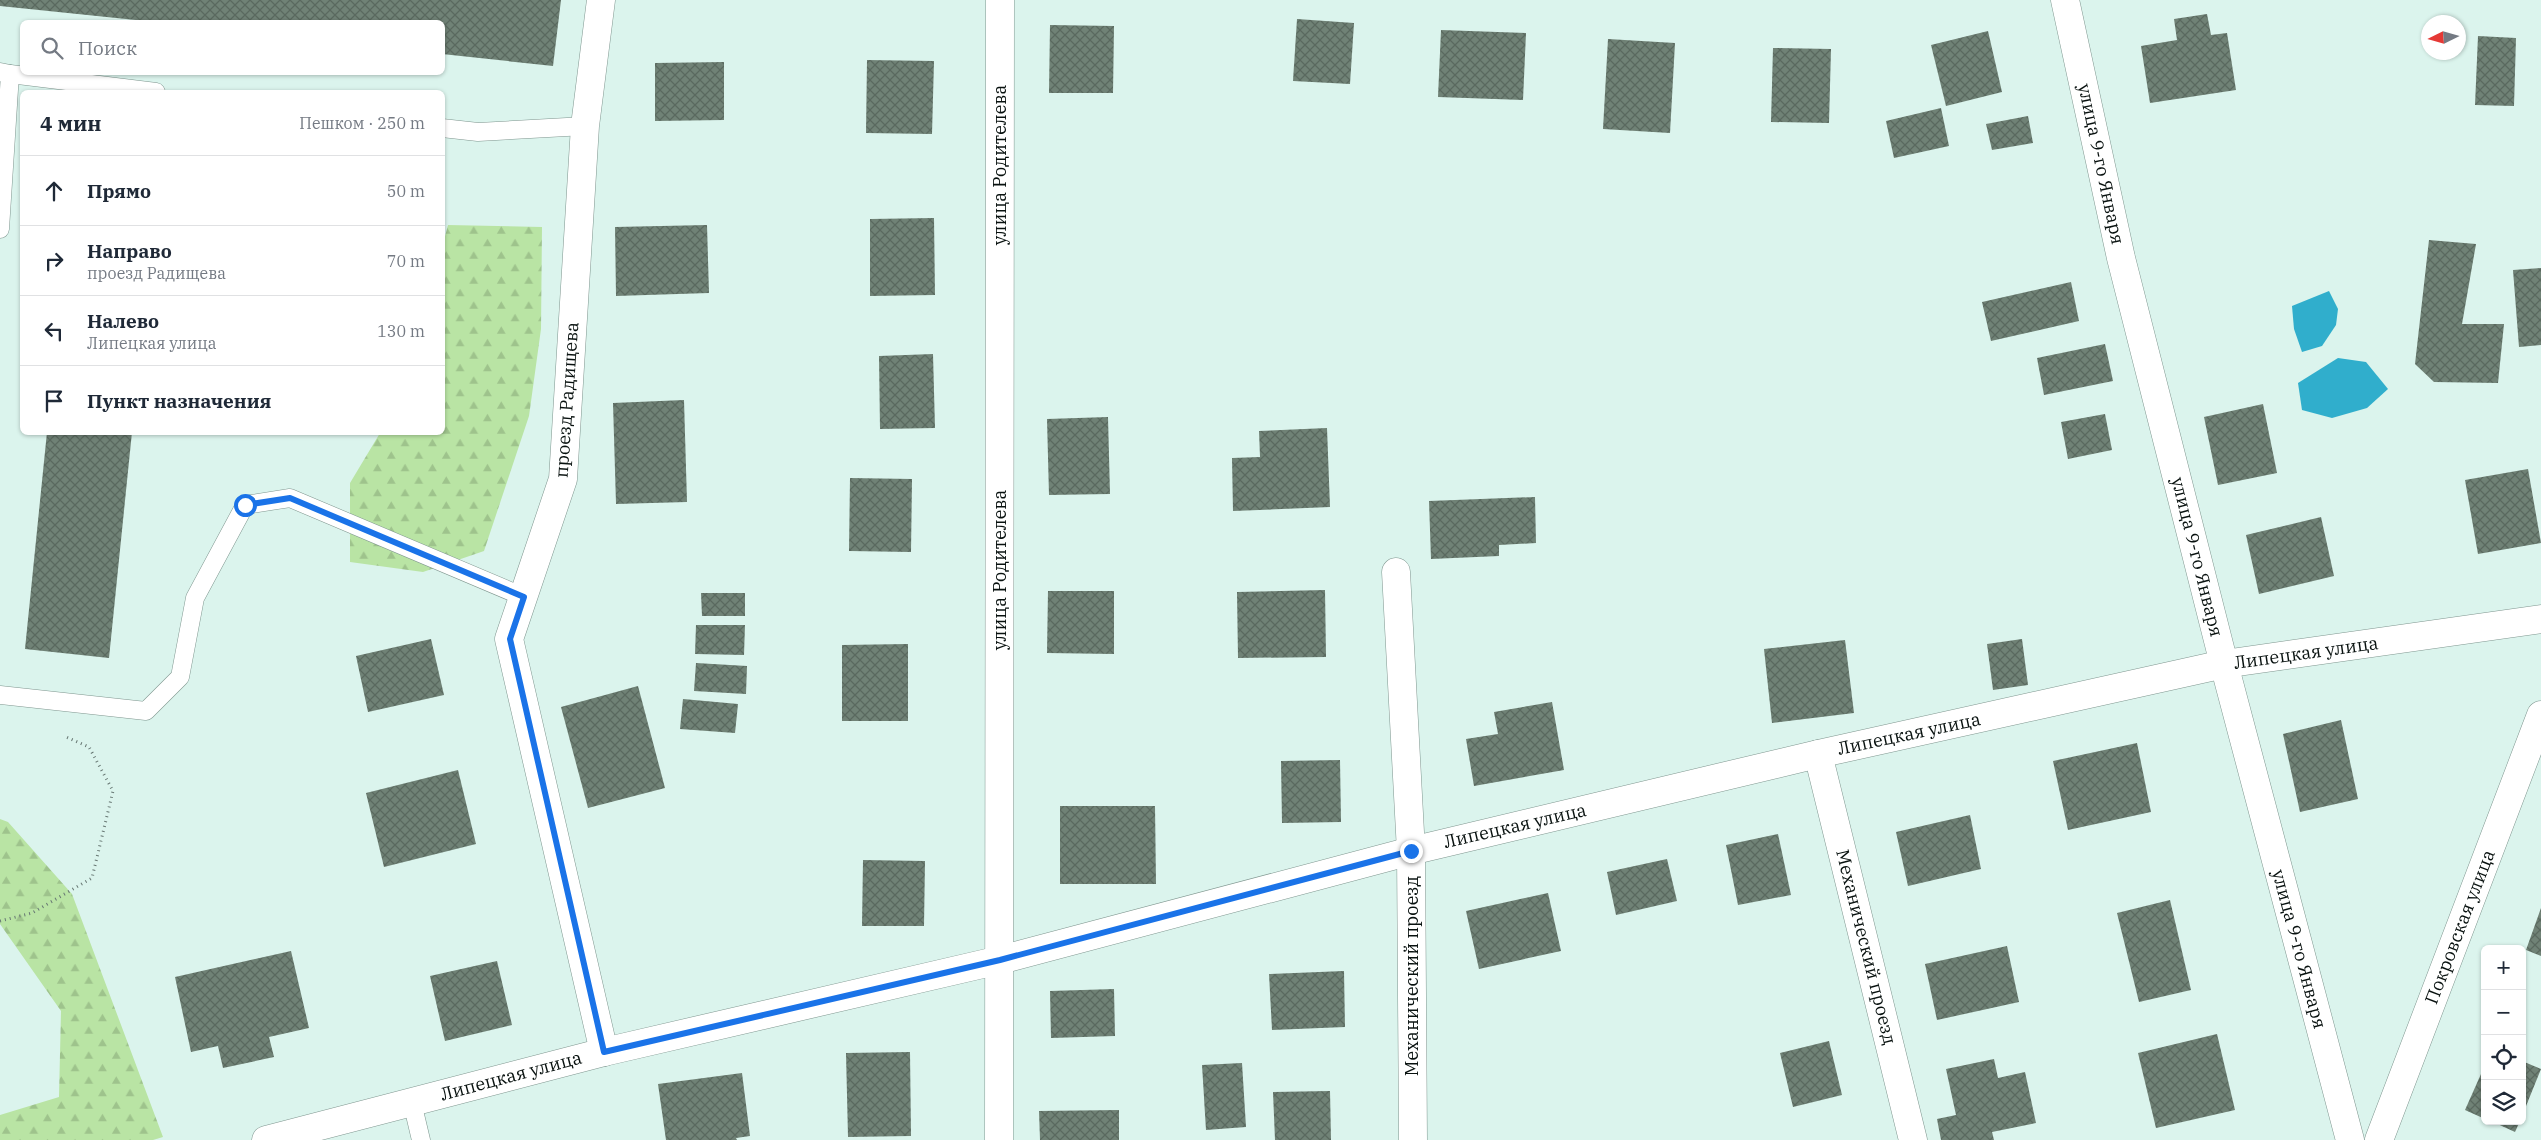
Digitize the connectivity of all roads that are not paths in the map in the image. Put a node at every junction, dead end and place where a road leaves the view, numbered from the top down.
1 (601, 0) edge
2 (1000, 0) edge
3 (2066, 0) edge
4 (5, 73) edge
5 (20, 75) edge
6 (21, 75) edge
7 (140, 90) edge
8 (584, 126) junction
9 (445, 128) edge
10 (0, 230) edge
11 (1396, 572) dead end
12 (524, 597) junction
13 (2541, 619) edge
14 (2224, 664) junction
15 (0, 695) edge
16 (2541, 714) edge
17 (1818, 754) junction
18 (1411, 851) junction
19 (1000, 960) junction
20 (604, 1052) junction
21 (412, 1102) junction
22 (266, 1140) edge
23 (421, 1140) edge
24 (998, 1140) edge
25 (1412, 1140) edge
26 (1913, 1140) edge
27 (2350, 1140) edge
28 (2378, 1140) edge

1 - 8 street, проезд Радищева
2 - 19 street, улица Родителева
3 - 14 street, улица 9-го Января
4 - 5 lane
4 - 10 lane
6 - 7 lane
8 - 9 lane
8 - 12 street, проезд Радищева
11 - 18 street, Механический проезд
12 - 15 lane
12 - 20 street, проезд Радищева
13 - 14 street, Липецкая улица
14 - 17 street, Липецкая улица
14 - 27 street, улица 9-го Января
16 - 28 street, Покровская улица
17 - 18 street, Липецкая улица
17 - 26 street, Механический проезд
18 - 19 street, Липецкая улица
18 - 25 street, Механический проезд
19 - 20 street, Липецкая улица
19 - 24 street, улица Родителева
20 - 21 street, Липецкая улица
21 - 22 street, Липецкая улица
21 - 23 lane

